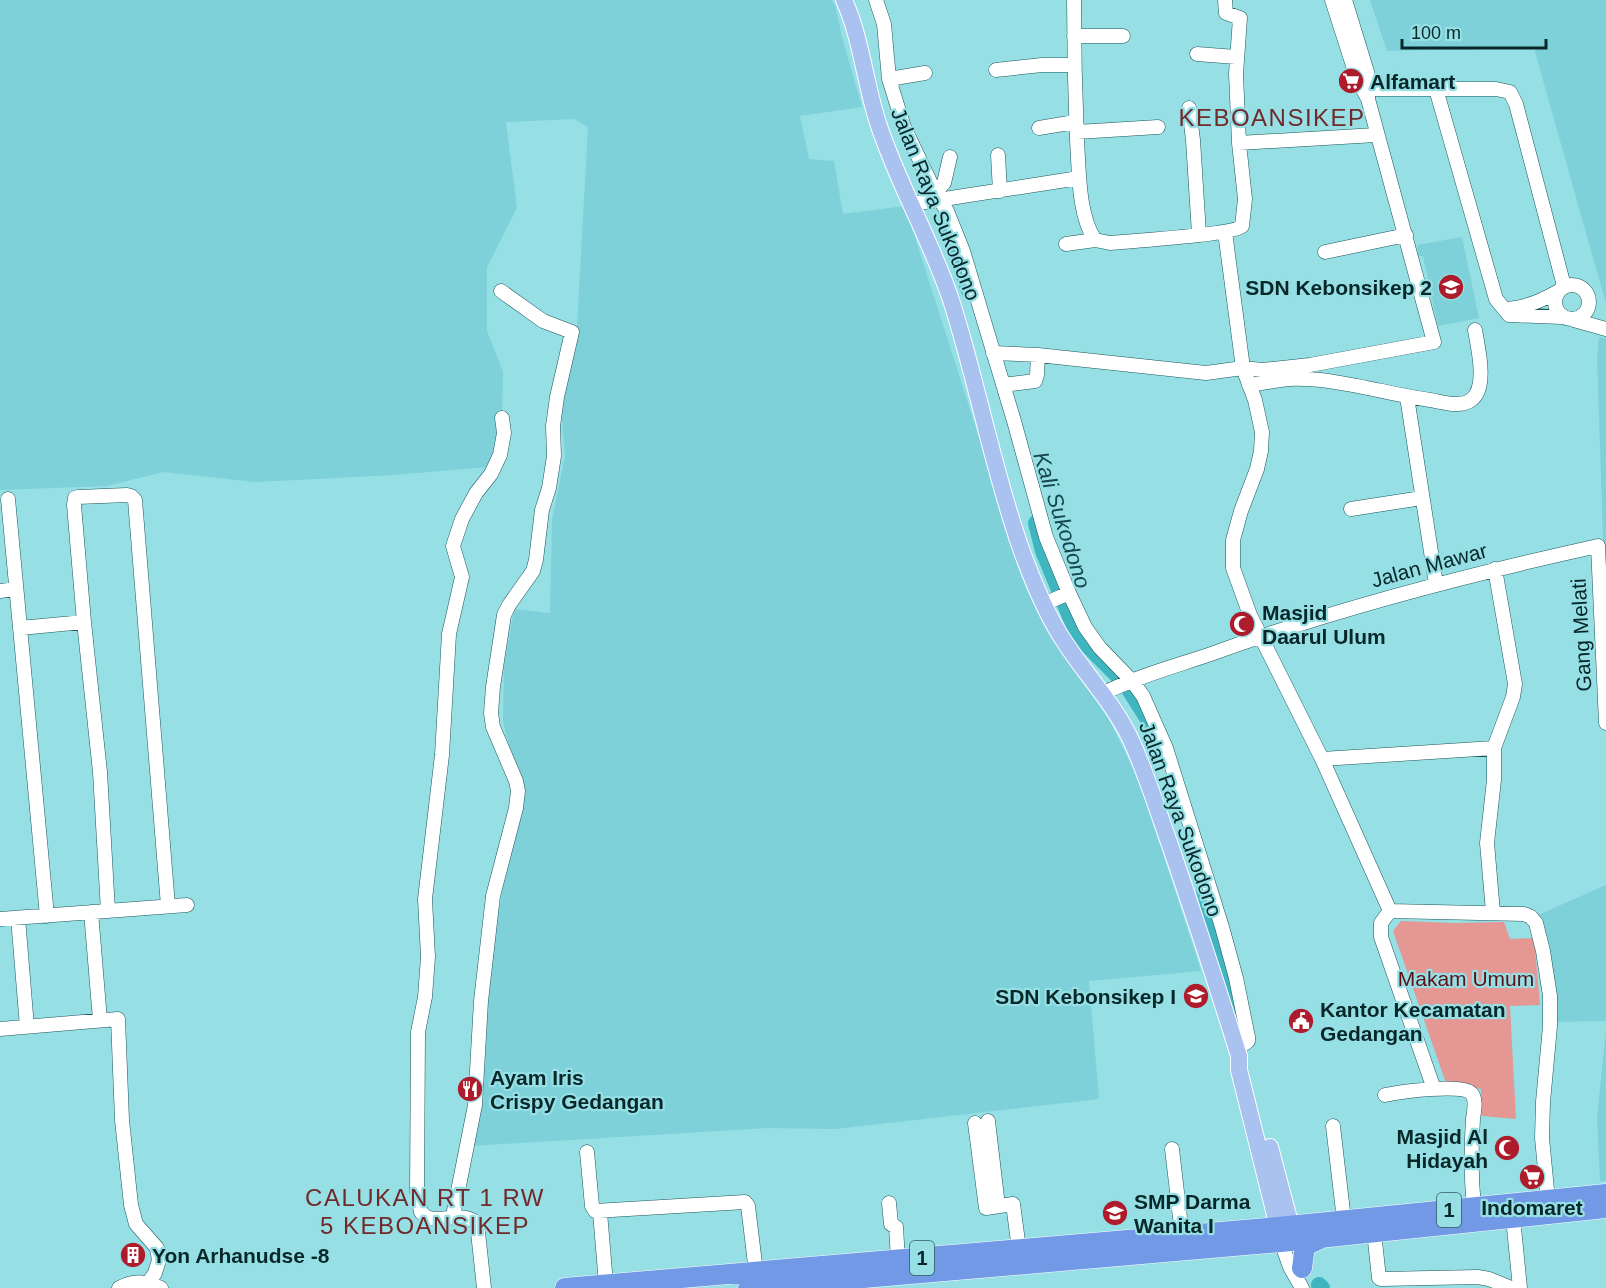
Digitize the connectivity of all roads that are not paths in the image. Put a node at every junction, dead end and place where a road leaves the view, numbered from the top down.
1 (844, 0) edge
2 (876, 0) edge
3 (1074, 0) edge
4 (1225, 0) edge
5 (1332, 0) edge
6 (1345, 0) edge
7 (1074, 36) junction
8 (1123, 36) dead end
9 (1197, 54) dead end
10 (1236, 57) junction
11 (1073, 65) junction
12 (996, 70) dead end
13 (926, 73) dead end
14 (889, 79) junction
15 (1436, 90) junction
16 (1366, 92) junction
17 (1189, 108) dead end
18 (1076, 127) junction
19 (1158, 127) dead end
20 (1039, 128) dead end
21 (1376, 135) junction
22 (1239, 143) junction
23 (998, 155) dead end
24 (950, 157) dead end
25 (1079, 178) junction
26 (1000, 191) junction
27 (938, 197) junction
28 (916, 203) junction
29 (1225, 232) junction
30 (1199, 234) junction
31 (1406, 235) junction
32 (1095, 240) junction
33 (1066, 244) dead end
34 (1324, 252) dead end
35 (1561, 289) junction
36 (501, 291) dead end
37 (1590, 303) junction
38 (1504, 309) junction
39 (1568, 318) junction
40 (1606, 329) edge
41 (1475, 330) dead end
42 (993, 353) junction
43 (1038, 355) junction
44 (1245, 374) junction
45 (1003, 385) junction
46 (1407, 397) junction
47 (502, 418) dead end
48 (1422, 498) junction
49 (8, 499) dead end
50 (1351, 509) dead end
51 (1598, 546) joint
52 (1495, 569) junction
53 (1436, 584) junction
54 (16, 589) junction
55 (0, 591) edge
56 (1067, 594) junction
57 (1047, 603) junction
58 (84, 622) junction
59 (20, 628) junction
60 (1260, 636) junction
61 (1130, 682) junction
62 (1108, 691) junction
63 (1606, 723) edge
64 (1494, 748) junction
65 (1322, 759) junction
66 (187, 905) dead end
67 (168, 906) junction
68 (108, 911) junction
69 (1390, 911) junction
70 (91, 912) junction
71 (1493, 912) junction
72 (47, 916) junction
73 (18, 918) junction
74 (0, 919) edge
75 (99, 1020) junction
76 (27, 1027) junction
77 (0, 1029) edge
78 (1238, 1053) junction
79 (1434, 1089) junction
80 (1385, 1095) dead end
81 (982, 1122) dead end
82 (1333, 1125) dead end
83 (1172, 1149) dead end
84 (587, 1152) dead end
85 (1606, 1194) edge
86 (1548, 1200) junction
87 (889, 1203) dead end
88 (1474, 1207) junction
89 (1606, 1208) edge
90 (600, 1212) junction
91 (453, 1216) junction
92 (1513, 1218) junction
93 (1344, 1220) junction
94 (1374, 1232) junction
95 (1286, 1234) junction
96 (1182, 1236) junction
97 (1328, 1237) junction
98 (1019, 1249) junction
99 (898, 1260) junction
100 (1302, 1268) junction
101 (752, 1280) edge
102 (606, 1284) junction
103 (155, 1285) edge
104 (119, 1288) edge
105 (484, 1288) edge
106 (565, 1288) edge
107 (1304, 1288) edge
108 (1510, 1288) edge
109 (1520, 1288) edge

1 - 28 main road, Jalan Raya Sukodono
2 - 14 street
3 - 7 street
4 - 10 street
5 - 16 street
6 - 16 street
7 - 8 street
7 - 11 street
9 - 10 street
10 - 22 street
11 - 12 street
11 - 18 street
13 - 14 street
14 - 27 street
15 - 16 street
15 - 35 street
15 - 38 street
16 - 21 street
17 - 30 street
18 - 19 street
18 - 20 street
18 - 25 street
21 - 22 street
21 - 31 street
22 - 29 street
23 - 26 street
24 - 27 street
25 - 26 street
25 - 32 street
26 - 27 street
27 - 28 street
27 - 42 street
28 - 57 main road, Jalan Raya Sukodono
29 - 30 street
29 - 44 street
30 - 32 street
31 - 34 street
31 - 44 street
32 - 33 street
35 - 37 street
35 - 38 street
35 - 39 street
36 - 91 street
37 - 39 street
37 - 40 street
38 - 39 street
39 - 40 street
41 - 46 street
42 - 43 street
42 - 45 street
43 - 44 street
43 - 45 street
44 - 46 street
44 - 60 street
45 - 56 street
46 - 48 street
47 - 91 street
48 - 50 street
48 - 53 street
49 - 54 street
51 - 52 street, Jalan Mawar
51 - 63 street, Gang Melati
52 - 53 street, Jalan Mawar
52 - 64 street
53 - 60 street, Jalan Mawar
54 - 55 street
54 - 59 street
56 - 57 street
56 - 61 street
57 - 62 main road, Jalan Raya Sukodono
58 - 59 street
58 - 67 street
58 - 68 street
59 - 72 street
60 - 61 street, Jalan Mawar
60 - 65 street
61 - 62 street, Jalan Mawar
61 - 78 street
62 - 78 main road, Jalan Raya Sukodono
64 - 65 street
64 - 71 street
65 - 69 street
66 - 67 street
67 - 68 street
68 - 70 street
69 - 71 street
69 - 79 street
70 - 72 street
70 - 75 street
71 - 86 street
72 - 73 street
73 - 74 street
73 - 76 street
75 - 76 street
75 - 103 street
76 - 77 street
78 - 95 main road, Jalan Raya Sukodono
79 - 80 street
79 - 88 street
81 - 98 street
82 - 93 street
83 - 96 street
84 - 90 street
85 - 86 highway, 1
86 - 88 highway, 1
87 - 99 street
88 - 93 highway, 1
89 - 92 highway, 1
90 - 101 street
90 - 102 street
91 - 105 street
92 - 94 highway, 1
92 - 109 street
93 - 95 highway, 1
94 - 97 highway, 1
94 - 108 street
95 - 96 highway, 1
95 - 97 highway, 1
95 - 100 street
95 - 101 highway, 1
95 - 107 street
96 - 98 highway, 1
97 - 100 highway
98 - 99 highway, 1
99 - 101 highway, 1
100 - 107 street
101 - 102 highway, 1
102 - 106 highway, 1
103 - 104 street

